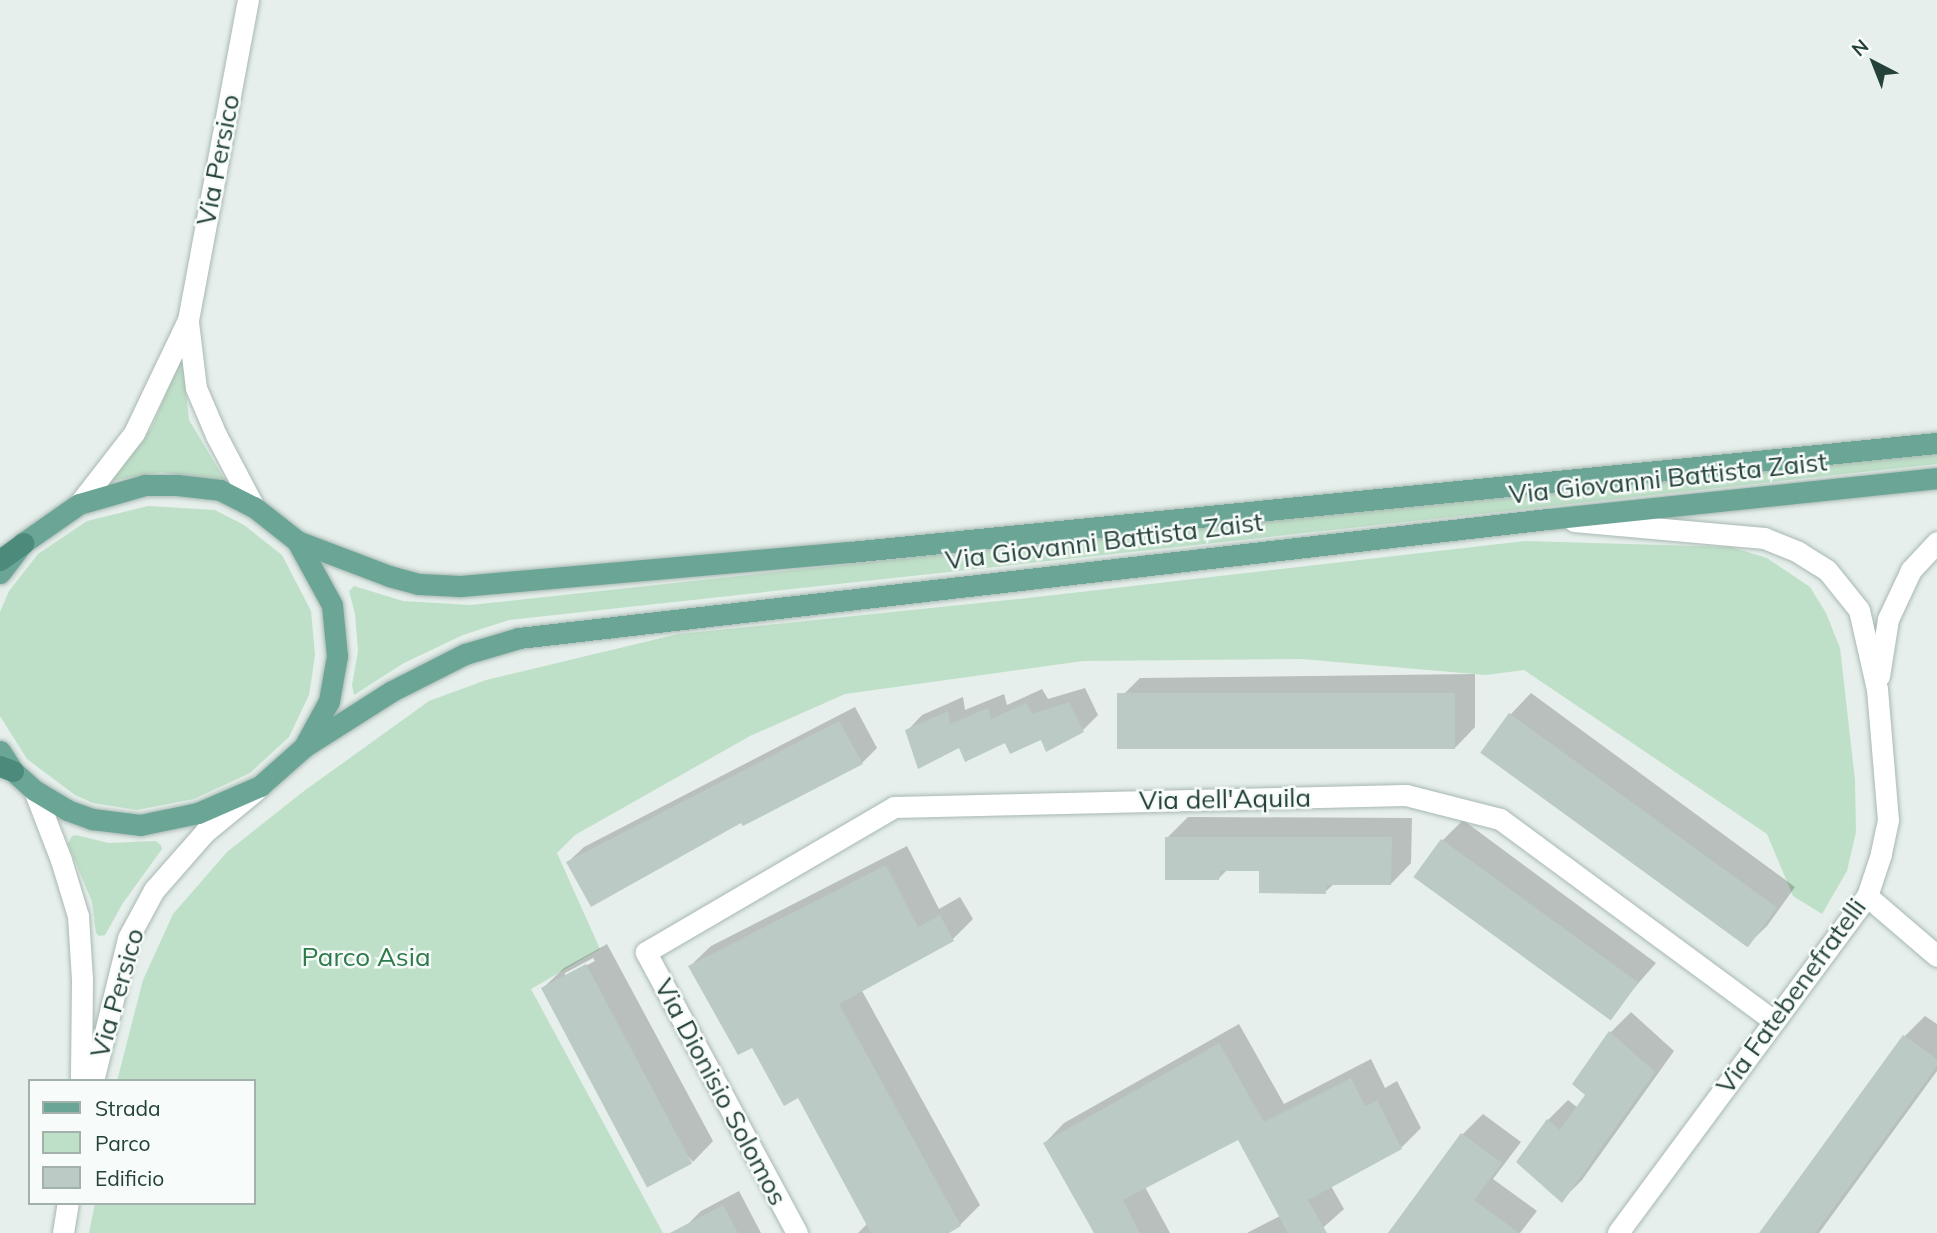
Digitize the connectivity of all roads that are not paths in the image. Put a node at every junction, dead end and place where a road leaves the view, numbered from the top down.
1 (248, 0) edge
2 (188, 320) junction
3 (1937, 443) edge
4 (1937, 478) edge
5 (79, 505) junction
6 (254, 507) junction
7 (1548, 519) junction
8 (297, 541) junction
9 (1937, 542) edge
10 (23, 543) junction
11 (0, 560) edge
12 (0, 573) edge
13 (1878, 689) junction
14 (304, 747) junction
15 (0, 751) edge
16 (7, 769) edge
17 (260, 786) junction
18 (34, 790) junction
19 (1867, 896) junction
20 (646, 951) joint
21 (1937, 956) edge
22 (1773, 1020) junction
23 (81, 1079) edge
24 (93, 1079) edge
25 (68, 1205) edge
26 (63, 1233) edge
27 (797, 1233) edge
28 (1618, 1233) edge

1 - 2 street, Via Persico
2 - 5 street, Via Persico
2 - 6 street, Via Persico
3 - 8 main road, Via Giovanni Battista Zaist
4 - 7 main road, Via Giovanni Battista Zaist
5 - 6 main road, Via Giovanni Battista Zaist
5 - 10 main road, Via Giovanni Battista Zaist
6 - 8 main road, Via Giovanni Battista Zaist
7 - 13 street, Via Fatebenefratelli
7 - 14 main road, Via Giovanni Battista Zaist
8 - 14 main road, Via Giovanni Battista Zaist
9 - 13 street, Via Fatebenefratelli
10 - 11 highway, Via Giovanni Battista Zaist
10 - 12 main road, Via Giovanni Battista Zaist
13 - 19 street, Via Fatebenefratelli
14 - 17 main road, Via Giovanni Battista Zaist
15 - 16 main road, Via Giovanni Battista Zaist
16 - 18 main road, Via Giovanni Battista Zaist
17 - 18 main road, Via Giovanni Battista Zaist
17 - 24 street, Via Persico
18 - 23 street, Via Persico
19 - 21 street
19 - 22 street, Via Fatebenefratelli
20 - 22 street, Via dell'Aquila
20 - 27 street, Via Dionisio Solomos
22 - 28 street, Via Fatebenefratelli
25 - 26 street

